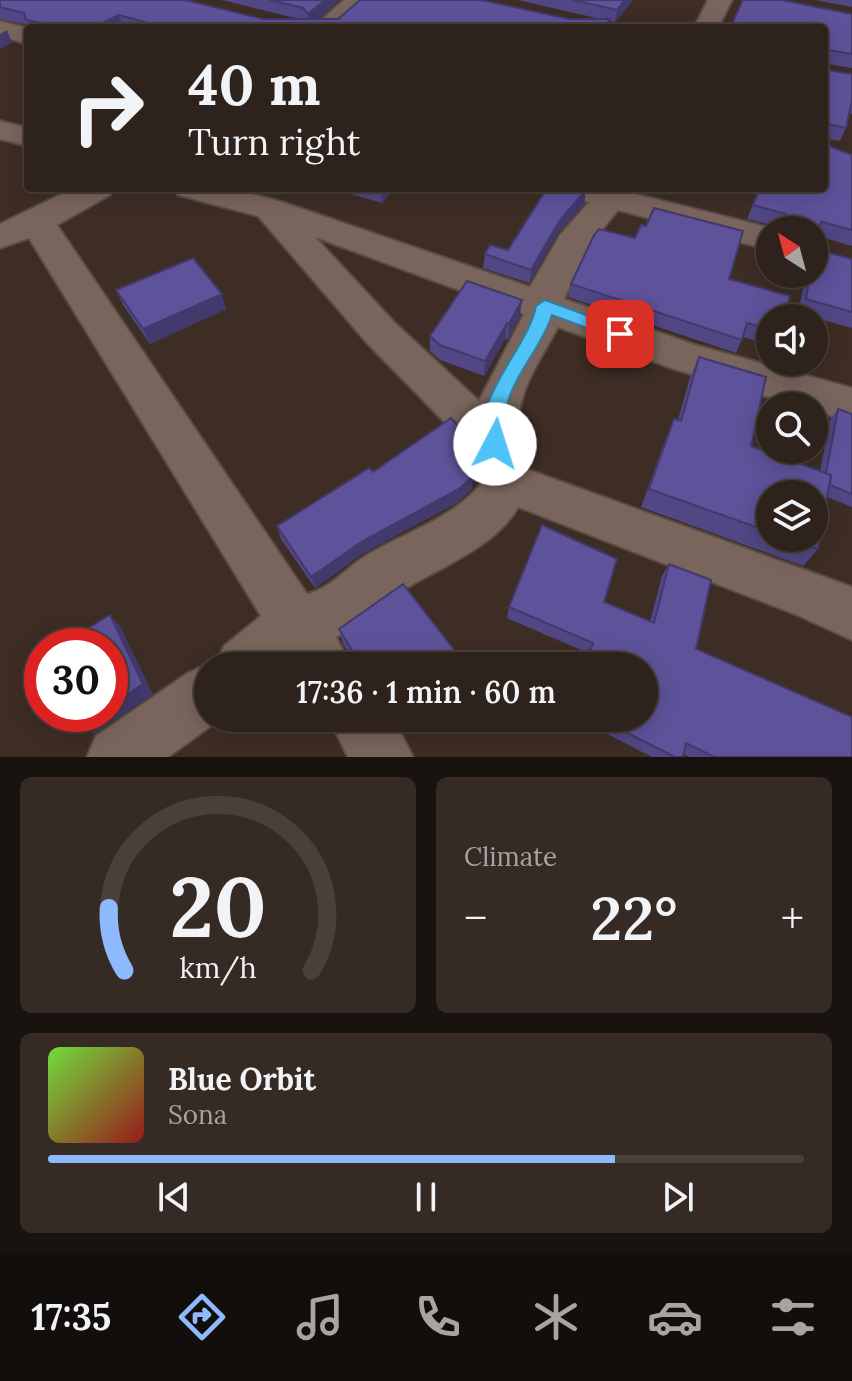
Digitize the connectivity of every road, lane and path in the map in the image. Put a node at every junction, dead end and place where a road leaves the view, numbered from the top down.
1 (359, 0) edge
2 (720, 0) edge
3 (329, 24) edge
4 (708, 24) edge
5 (0, 28) edge
6 (24, 35) edge
7 (0, 130) edge
8 (24, 136) edge
9 (90, 192) edge
10 (205, 192) edge
11 (601, 192) edge
12 (270, 209) junction
13 (19, 230) edge
14 (756, 235) edge
15 (545, 306) junction
16 (852, 405) edge
17 (501, 463) junction
18 (852, 614) edge
19 (309, 645) edge
20 (287, 652) edge
21 (194, 703) edge
22 (367, 732) edge
23 (117, 757) edge
24 (383, 757) edge

1 - 3 street
2 - 4 street
5 - 6 street
7 - 8 street
9 - 13 street
10 - 12 street
11 - 14 street
11 - 15 street
12 - 15 street
12 - 17 street
13 - 19 street
15 - 16 street
15 - 17 street
17 - 18 street
17 - 19 street
19 - 20 street
21 - 23 street
22 - 24 street

